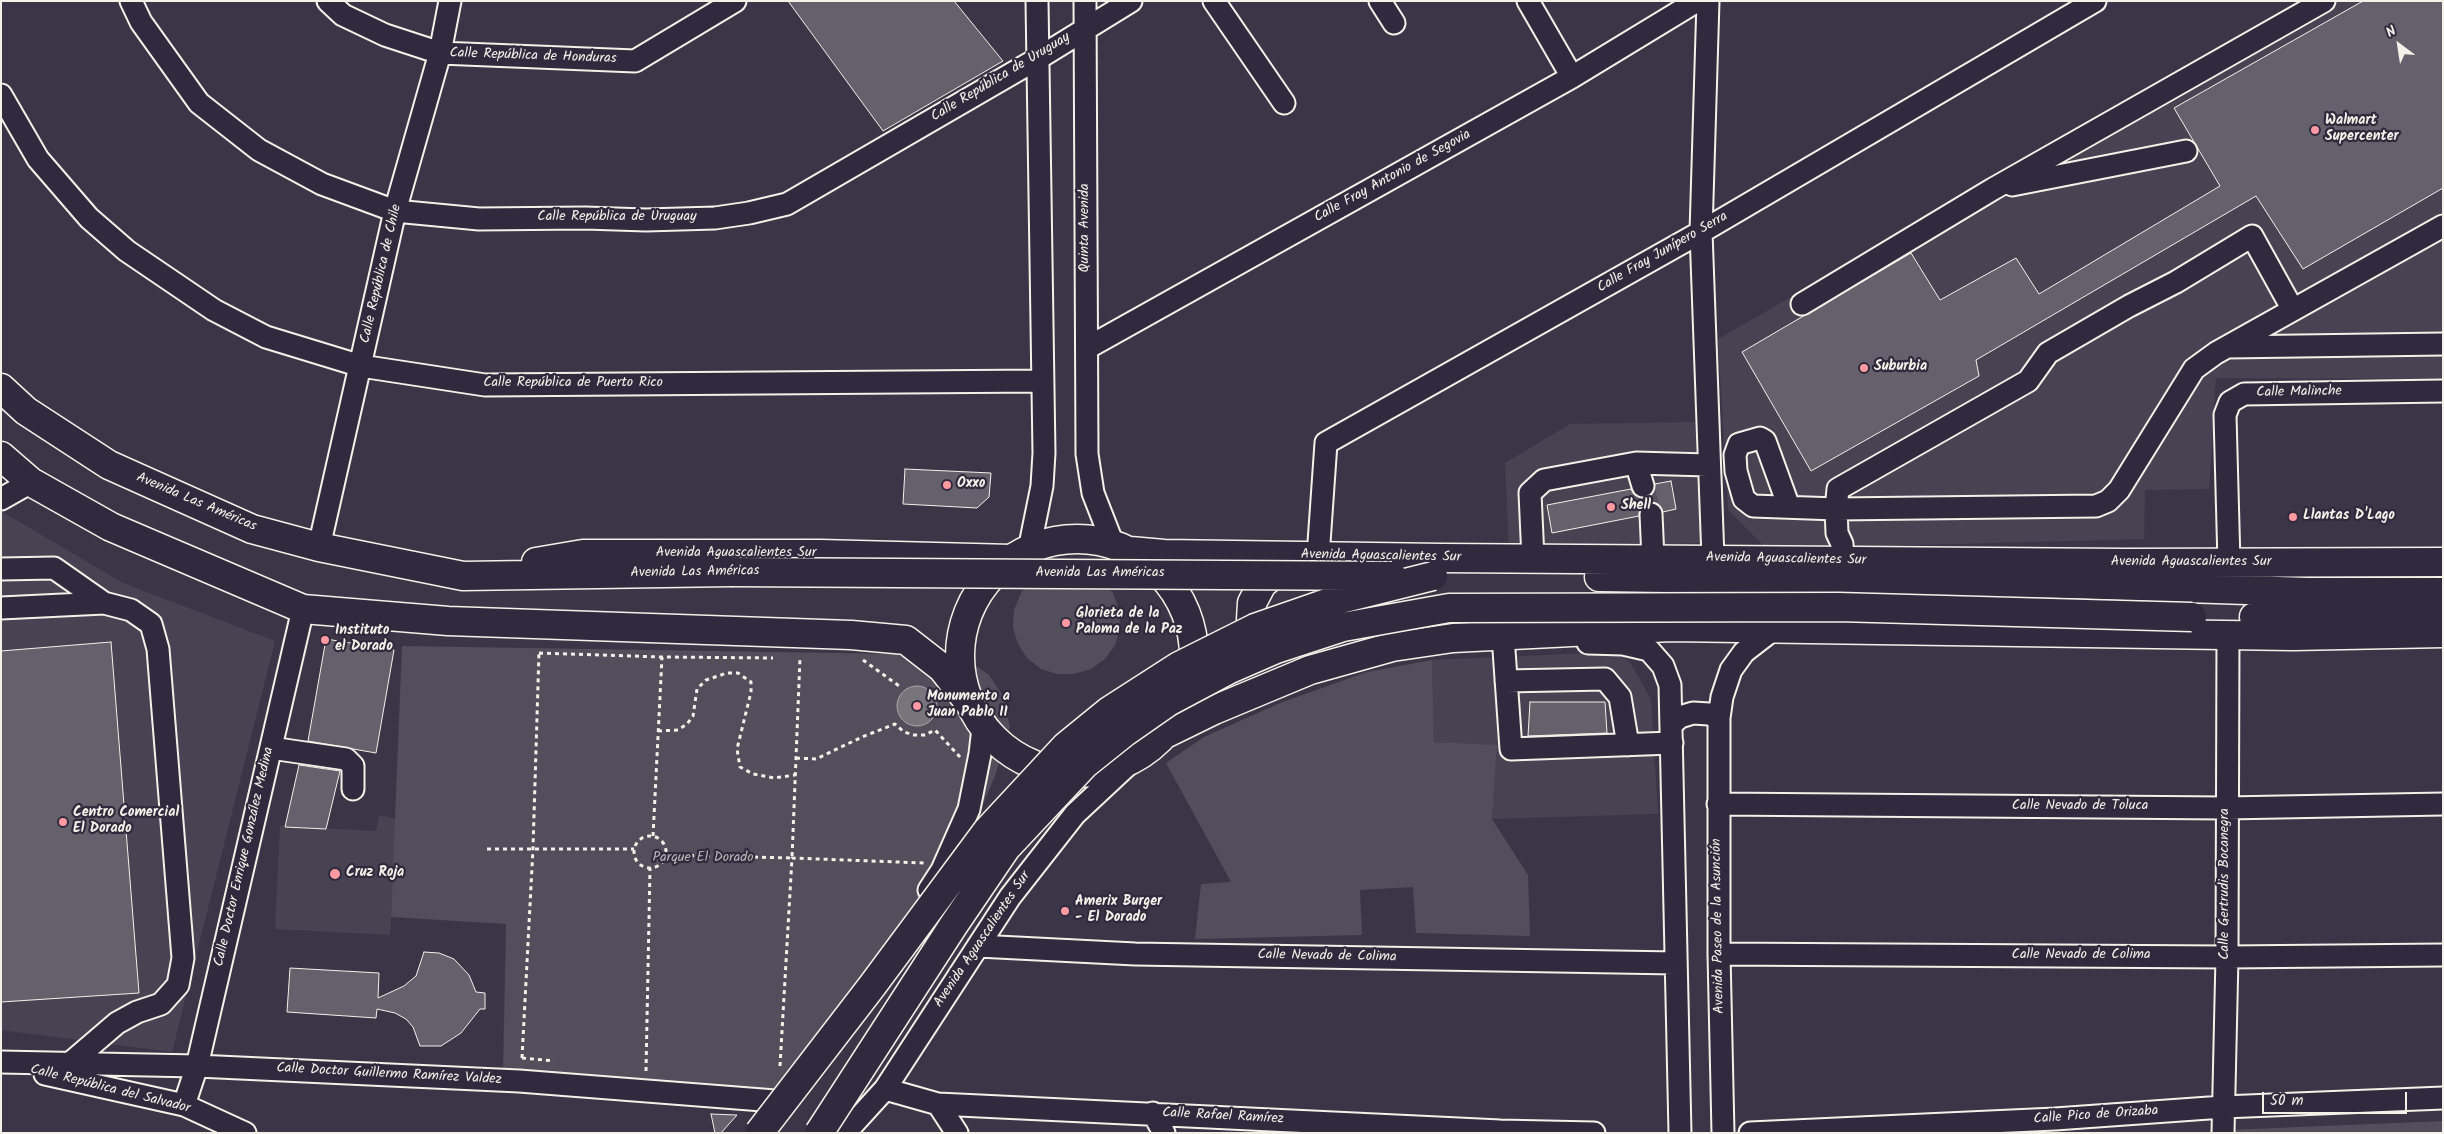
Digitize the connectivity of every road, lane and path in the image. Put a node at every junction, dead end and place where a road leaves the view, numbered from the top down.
1 (130, 1) edge
2 (328, 1) edge
3 (450, 1) edge
4 (735, 1) edge
5 (1037, 1) edge
6 (1085, 1) edge
7 (1131, 1) edge
8 (1214, 1) edge
9 (1380, 1) edge
10 (1528, 1) edge
11 (1697, 1) edge
12 (1708, 1) edge
13 (2096, 1) edge
14 (2324, 1) edge
15 (1394, 23) dead end
16 (1085, 28) junction
17 (440, 53) junction
18 (1037, 59) junction
19 (1572, 77) junction
20 (1, 95) edge
21 (1284, 104) dead end
22 (2186, 151) dead end
23 (1993, 189) junction
24 (395, 211) junction
25 (2443, 226) edge
26 (1701, 232) junction
27 (1802, 304) dead end
28 (2293, 310) junction
29 (2443, 344) edge
30 (2227, 347) junction
31 (1087, 348) junction
32 (361, 366) junction
33 (1042, 381) junction
34 (1, 388) edge
35 (2443, 391) edge
36 (1, 456) edge
37 (1636, 463) junction
38 (1708, 464) junction
39 (32, 482) junction
40 (1644, 486) tunnel mouth
41 (1, 499) edge
42 (1789, 507) dead end
43 (1836, 509) junction
44 (1651, 514) tunnel mouth
45 (319, 547) junction
46 (1122, 548) junction
47 (1020, 554) junction
48 (1318, 556) junction
49 (1532, 559) junction
50 (1652, 559) junction
51 (1712, 559) junction
52 (1843, 560) junction
53 (2443, 562) edge
54 (2229, 563) junction
55 (1, 569) edge
56 (464, 576) junction
57 (1433, 576) junction
58 (2443, 592) edge
59 (104, 602) junction
60 (1, 608) edge
61 (303, 609) junction
62 (2443, 612) edge
63 (540, 624) junction
64 (1775, 628) junction
65 (2443, 633) edge
66 (2228, 635) junction
67 (1506, 636) junction
68 (539, 653) junction
69 (662, 657) junction
70 (780, 658) dead end
71 (790, 658) dead end
72 (800, 658) junction
73 (808, 658) dead end
74 (870, 659) dead end
75 (1310, 670) junction
76 (1506, 681) junction
77 (902, 688) dead end
78 (967, 700) junction
79 (1719, 718) junction
80 (983, 728) junction
81 (658, 731) junction
82 (1167, 733) junction
83 (1671, 734) junction
84 (1628, 745) junction
85 (271, 748) junction
86 (796, 758) junction
87 (1134, 760) junction
88 (966, 764) dead end
89 (795, 775) junction
90 (353, 789) dead end
91 (1718, 804) junction
92 (2443, 804) edge
93 (2226, 808) junction
94 (653, 836) junction
95 (532, 848) junction
96 (487, 849) dead end
97 (634, 849) junction
98 (666, 855) junction
99 (792, 858) junction
100 (930, 863) dead end
101 (650, 868) junction
102 (978, 946) junction
103 (1718, 954) junction
104 (2443, 955) edge
105 (2227, 958) junction
106 (1676, 963) junction
107 (560, 1062) dead end
108 (1, 1063) edge
109 (68, 1065) junction
110 (196, 1066) junction
111 (636, 1070) dead end
112 (780, 1070) dead end
113 (646, 1071) junction
114 (655, 1072) dead end
115 (885, 1088) junction
116 (2443, 1098) edge
117 (776, 1101) junction
118 (184, 1104) junction
119 (938, 1104) junction
120 (2223, 1107) junction
121 (1153, 1113) junction
122 (2055, 1126) edge
123 (1330, 1127) edge
124 (1889, 1130) edge
125 (1500, 1132) edge
126 (245, 1133) edge
127 (747, 1133) edge
128 (759, 1133) edge
129 (819, 1133) edge
130 (845, 1133) edge
131 (957, 1133) edge
132 (1164, 1133) edge
133 (1594, 1133) edge
134 (1680, 1133) edge
135 (1723, 1133) edge
136 (1750, 1133) edge
137 (2223, 1133) edge

1 - 24 street, Calle República de Uruguay
2 - 17 street, Calle República de Honduras
3 - 17 street, Calle República de Chile
4 - 17 street, Calle República de Honduras
5 - 18 street
6 - 16 street, Quinta Avenida
7 - 16 street, Calle República de Uruguay
8 - 21 street
9 - 15 street
10 - 19 street
11 - 19 street, Calle Fray Antonio de Segovia
12 - 26 street
13 - 26 street, Calle Fray Junípero Serra
14 - 23 street
16 - 18 street, Calle República de Uruguay
16 - 31 street, Quinta Avenida
17 - 24 street, Calle República de Chile
18 - 24 street, Calle República de Uruguay
18 - 33 street
19 - 31 street, Calle Fray Antonio de Segovia
20 - 32 street, Calle República de Puerto Rico
22 - 23 street
23 - 27 street
24 - 32 street, Calle República de Chile
25 - 28 street
26 - 38 street
26 - 48 street, Calle Fray Junípero Serra
28 - 30 street
28 - 43 street
29 - 30 street
30 - 43 street
31 - 46 street, Quinta Avenida
32 - 33 street, Calle República de Puerto Rico
32 - 45 street, Calle República de Chile
33 - 47 street
34 - 45 main road, Avenida Las Américas
35 - 54 street, Calle Malinche
36 - 39 main road
37 - 38 street
37 - 40 street
37 - 49 street
38 - 51 street
39 - 41 street
39 - 61 main road
42 - 43 street
43 - 52 street
44 - 50 street
45 - 56 main road, Avenida Las Américas
46 - 47 main road, Avenida Aguascalientes Sur
46 - 48 main road, Avenida Aguascalientes Sur
46 - 82 main road, Avenida Aguascalientes Sur
47 - 56 main road, Avenida Aguascalientes Sur
47 - 78 main road, Avenida Aguascalientes Sur
48 - 49 main road, Avenida Aguascalientes Sur
48 - 75 main road
49 - 50 main road, Avenida Aguascalientes Sur
50 - 51 main road, Avenida Aguascalientes Sur
51 - 52 main road, Avenida Aguascalientes Sur
52 - 54 main road, Avenida Aguascalientes Sur
53 - 54 main road, Avenida Aguascalientes Sur
55 - 59 street
56 - 57 main road, Avenida Las Américas, bridge
57 - 58 main road, Avenida Aguascalientes Sur
57 - 128 main road, Avenida Aguascalientes Sur, bridge
59 - 60 street
59 - 109 street
61 - 63 main road
61 - 85 street, Calle Doctor Enrique González Medina
62 - 129 main road, bridge
63 - 68 path
63 - 78 main road, Avenida Aguascalientes Sur
64 - 66 main road
64 - 67 main road
64 - 79 street, Avenida Paseo de la Asunción
65 - 66 main road
66 - 93 street, Calle Gertrudis Bocanegra
67 - 75 main road
67 - 76 street
67 - 83 street
68 - 69 path
68 - 95 path
69 - 70 path
69 - 81 path
71 - 72 path
72 - 73 path
72 - 86 path
74 - 77 path
75 - 82 main road
76 - 84 street
76 - 84 street
78 - 80 main road, Avenida Aguascalientes Sur
79 - 83 street
79 - 91 street, Avenida Paseo de la Asunción
80 - 87 main road, Avenida Aguascalientes Sur
80 - 117 street
81 - 89 path
81 - 94 path
82 - 87 main road, Avenida Aguascalientes Sur
83 - 84 street
83 - 106 street
85 - 90 street
85 - 110 street, Calle Doctor Enrique González Medina
86 - 88 path
86 - 89 path
87 - 102 street, Avenida Aguascalientes Sur
89 - 99 path
91 - 93 street, Calle Nevado de Toluca
91 - 103 street, Avenida Paseo de la Asunción
92 - 93 street, Calle Nevado de Toluca
93 - 105 street, Calle Gertrudis Bocanegra
94 - 97 path
94 - 98 path
95 - 96 path
95 - 97 path
95 - 107 path
97 - 101 path
98 - 99 path
98 - 101 path
99 - 100 path
99 - 112 path
101 - 113 path
102 - 106 street, Calle Nevado de Colima
102 - 115 street, Avenida Aguascalientes Sur
103 - 105 street, Calle Nevado de Colima
103 - 135 street, Avenida Paseo de la Asunción
104 - 105 street, Calle Nevado de Colima
105 - 120 street, Calle Gertrudis Bocanegra
106 - 134 street
108 - 109 street, Calle Doctor Guillermo Ramírez Valdez
108 - 118 street, Calle República del Salvador
109 - 110 street, Calle Doctor Guillermo Ramírez Valdez
110 - 117 street, Calle Doctor Guillermo Ramírez Valdez
110 - 118 street, Calle Doctor Enrique González Medina
111 - 113 path
113 - 114 path
115 - 119 street, Calle Rafael Ramírez
115 - 130 street, Avenida Aguascalientes Sur
116 - 120 street, Calle Pico de Orizaba
117 - 127 street
118 - 126 street, Calle República del Salvador
119 - 121 street, Calle Rafael Ramírez
119 - 131 street
120 - 122 street, Calle Pico de Orizaba
120 - 137 street, Calle Gertrudis Bocanegra
121 - 123 street, Calle Rafael Ramírez
121 - 132 street
122 - 124 street, Calle Pico de Orizaba
123 - 125 street, Calle Rafael Ramírez
124 - 136 street, Calle Pico de Orizaba
125 - 133 street, Calle Rafael Ramírez

